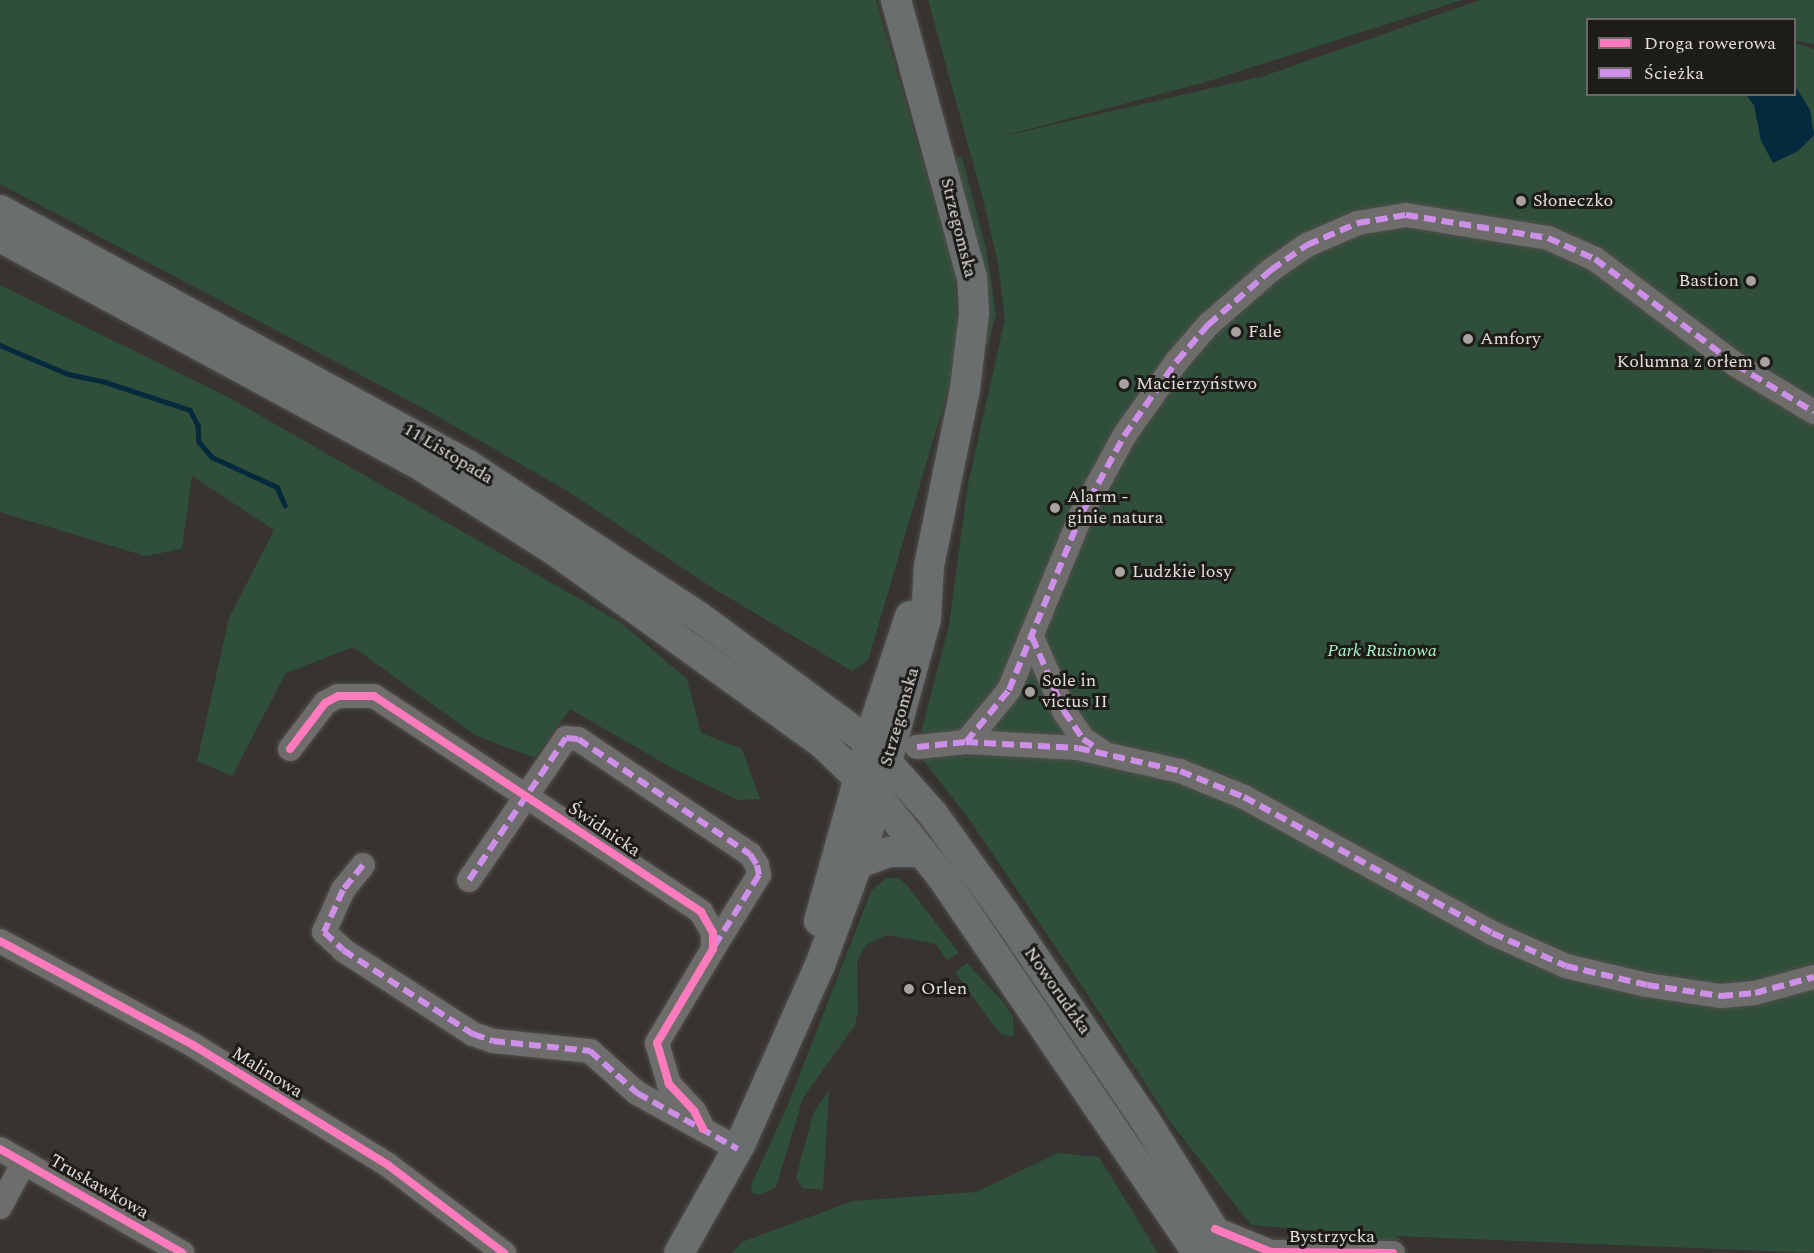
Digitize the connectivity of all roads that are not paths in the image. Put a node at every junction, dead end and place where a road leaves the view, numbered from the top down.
1 (896, 0) edge
2 (0, 210) edge
3 (0, 237) edge
4 (1814, 412) edge
5 (929, 566) junction
6 (1032, 638) junction
7 (882, 699) junction
8 (832, 712) junction
9 (966, 742) junction
10 (916, 747) dead end
11 (290, 749) dead end
12 (878, 751) junction
13 (1101, 751) junction
14 (868, 786) junction
15 (525, 796) junction
16 (922, 852) junction
17 (859, 863) junction
18 (363, 865) dead end
19 (469, 880) dead end
20 (0, 941) edge
21 (712, 949) junction
22 (1814, 977) edge
23 (788, 1036) junction
24 (703, 1129) junction
25 (0, 1149) edge
26 (738, 1149) junction
27 (24, 1162) junction
28 (0, 1207) edge
29 (1214, 1245) edge
30 (1270, 1252) edge
31 (182, 1253) edge
32 (504, 1253) edge
33 (679, 1253) edge
34 (1393, 1253) edge

1 - 5 main road, Strzegomska
2 - 8 main road, 11 Listopada
3 - 14 main road, 11 Listopada
4 - 6 street
5 - 7 main road, Strzegomska
5 - 12 main road, Strzegomska
6 - 9 street
6 - 13 street
7 - 8 main road
7 - 12 main road, Strzegomska
8 - 12 main road, 11 Listopada
9 - 10 street
9 - 13 street
11 - 15 street, Świdnicka
12 - 14 main road
12 - 29 main road, Noworudzka
13 - 22 street
14 - 16 main road, Noworudzka
14 - 17 main road
14 - 23 main road
15 - 19 street
15 - 21 street, Świdnicka
15 - 21 street
16 - 17 main road
16 - 29 main road, Noworudzka
17 - 23 main road
18 - 24 street
20 - 32 street, Malinowa
21 - 24 street
23 - 26 main road
24 - 26 street
25 - 27 street, Truskawkowa
26 - 33 main road
27 - 28 street, Truskawkowa
27 - 31 street, Truskawkowa
29 - 30 street, Bystrzycka
30 - 34 street, Bystrzycka

